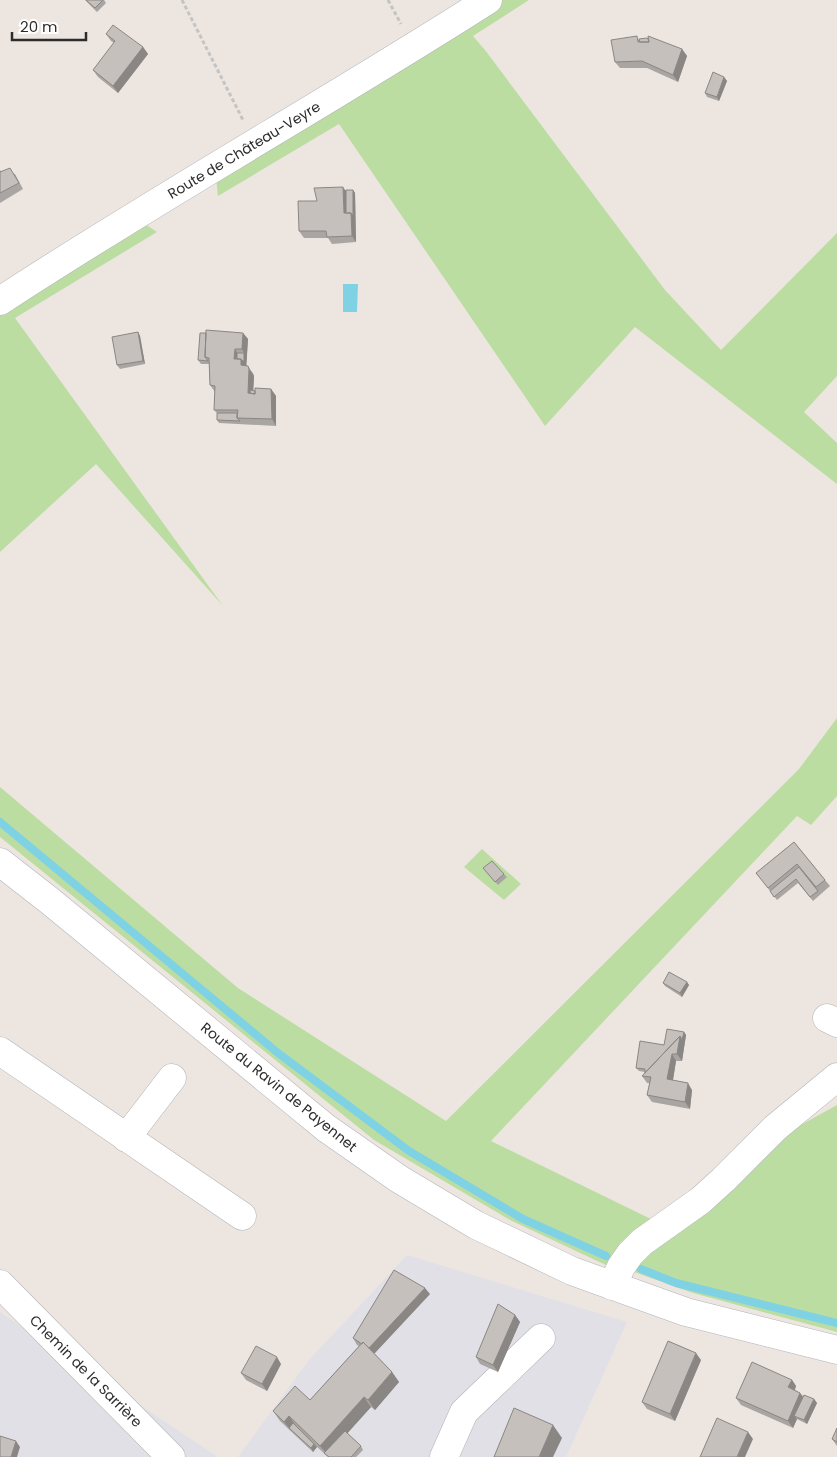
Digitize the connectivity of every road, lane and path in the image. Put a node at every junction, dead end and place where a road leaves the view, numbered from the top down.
1 (182, 0) edge
2 (488, 0) edge
3 (254, 144) junction
4 (0, 300) edge
5 (0, 855) edge
6 (0, 862) edge
7 (50, 901) junction
8 (0, 1050) edge
9 (837, 1077) edge
10 (172, 1078) dead end
11 (126, 1138) junction
12 (242, 1216) dead end
13 (0, 1284) edge
14 (612, 1286) junction
15 (541, 1338) dead end
16 (837, 1350) edge
17 (171, 1457) edge
18 (444, 1457) edge

1 - 3 path
2 - 3 street, Route de Château-Veyre
3 - 4 street, Route de Château-Veyre
5 - 7 street, Route du Ravin de Payennet
6 - 7 street, Route du Ravin de Payennet
7 - 14 street, Route du Ravin de Payennet
8 - 11 street
9 - 14 street
10 - 11 street
11 - 12 street
13 - 17 street, Chemin de la Sarrière
14 - 16 street, Route du Ravin de Payennet
15 - 18 street

